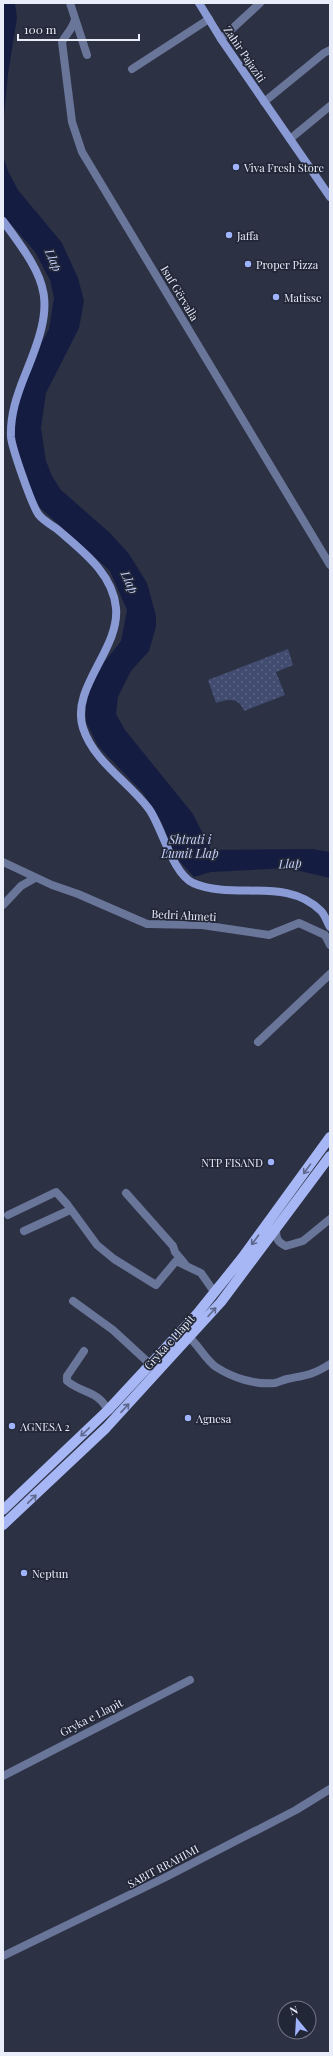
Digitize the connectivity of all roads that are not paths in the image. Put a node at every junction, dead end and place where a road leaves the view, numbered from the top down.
1 (70, 3) edge
2 (199, 3) edge
3 (260, 3) edge
4 (209, 19) junction
5 (75, 20) junction
6 (221, 39) junction
7 (330, 50) edge
8 (87, 55) dead end
9 (132, 69) dead end
10 (264, 102) junction
11 (330, 106) edge
12 (290, 140) junction
13 (330, 197) edge
14 (3, 221) edge
15 (330, 565) edge
16 (3, 862) edge
17 (35, 878) junction
18 (3, 905) edge
19 (330, 927) edge
20 (330, 945) edge
21 (330, 974) edge
22 (258, 1042) dead end
23 (330, 1137) edge
24 (330, 1156) edge
25 (126, 1193) dead end
26 (70, 1210) junction
27 (8, 1215) dead end
28 (330, 1219) edge
29 (273, 1227) junction
30 (24, 1231) dead end
31 (246, 1261) junction
32 (190, 1268) junction
33 (215, 1293) junction
34 (73, 1301) dead end
35 (189, 1337) junction
36 (84, 1350) dead end
37 (330, 1364) edge
38 (151, 1365) junction
39 (108, 1410) junction
40 (3, 1510) edge
41 (3, 1526) edge
42 (190, 1680) dead end
43 (3, 1776) edge
44 (330, 1789) edge
45 (3, 1956) edge

1 - 5 street
2 - 4 main road, Zahir Pajaziti
3 - 6 street
4 - 6 main road, Zahir Pajaziti
4 - 9 street
5 - 8 street
5 - 15 street, Isuf Gërvalla
6 - 10 main road, Zahir Pajaziti
7 - 10 street
10 - 12 main road, Zahir Pajaziti
11 - 12 street
12 - 13 main road, Zahir Pajaziti
14 - 19 main road
16 - 17 street, Bedri Ahmeti
17 - 18 street
17 - 20 street, Bedri Ahmeti
21 - 22 street
23 -> 29 main road, Gryka e Llapit
24 - 29 main road, Gryka e Llapit
25 - 32 street
26 - 27 street
26 - 30 street
26 - 32 street
28 - 29 street
29 - 31 main road, Gryka e Llapit
31 - 33 main road, Gryka e Llapit
35 -> 31 main road, Gryka e Llapit
32 - 33 street
33 - 38 main road, Gryka e Llapit
34 - 38 street, Gryka e Llapit
35 - 37 street
41 -> 35 main road, Gryka e Llapit
36 - 39 street
38 - 39 main road, Gryka e Llapit
39 -> 40 main road, Gryka e Llapit
42 - 43 street, Gryka e Llapit
44 - 45 street, SABIT RRAHIMI

